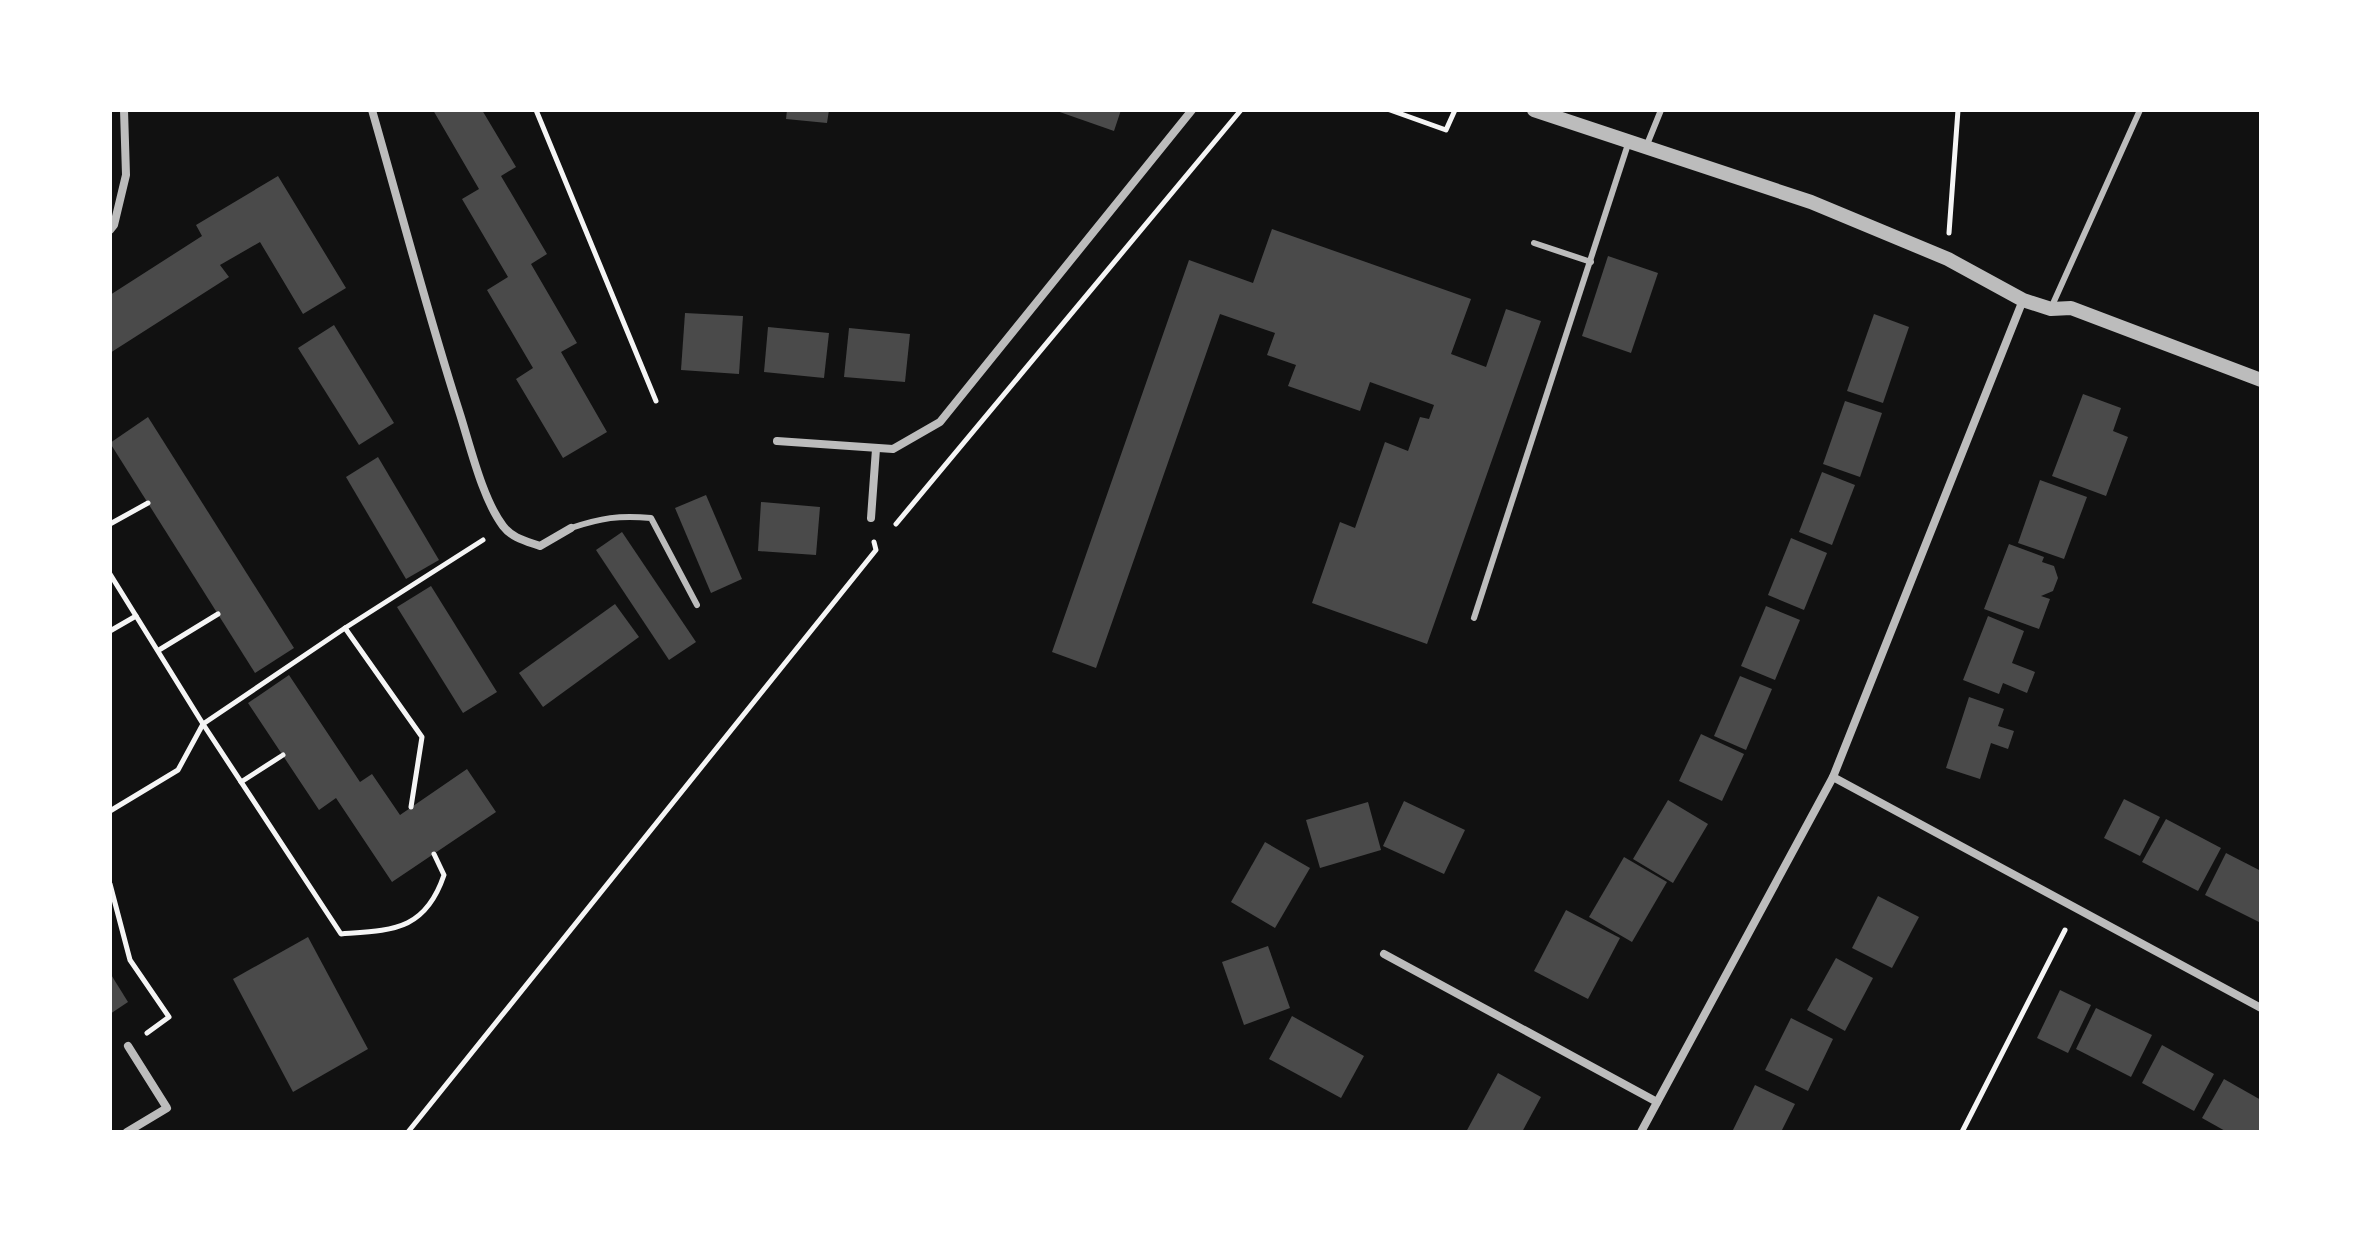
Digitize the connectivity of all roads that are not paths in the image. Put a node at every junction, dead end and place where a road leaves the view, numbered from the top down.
1 (124, 110) edge
2 (372, 110) edge
3 (1192, 110) edge
4 (1534, 110) edge
5 (1661, 110) edge
6 (2140, 110) edge
7 (1629, 141) junction
8 (1646, 147) junction
9 (110, 230) edge
10 (1534, 243) dead end
11 (1591, 262) junction
12 (2023, 300) junction
13 (2051, 309) junction
14 (2261, 380) edge
15 (777, 441) dead end
16 (876, 449) junction
17 (871, 518) road end
18 (571, 528) joint
19 (697, 605) dead end
20 (1474, 618) dead end
21 (1833, 777) junction
22 (1384, 954) dead end
23 (2261, 1008) edge
24 (128, 1046) road end
25 (1657, 1102) junction
26 (127, 1132) edge
27 (1641, 1132) edge

1 - 9 street
2 - 18 street
3 - 16 street
4 - 7 street
5 - 8 lane
6 - 13 lane
7 - 8 street
7 - 11 lane
8 - 12 street
10 - 11 lane
11 - 20 lane
12 - 13 street
12 - 21 street
13 - 14 street
15 - 16 street
16 - 17 street
18 - 19 lane
21 - 23 street
21 - 25 street
22 - 25 street
24 - 26 street
25 - 27 street

